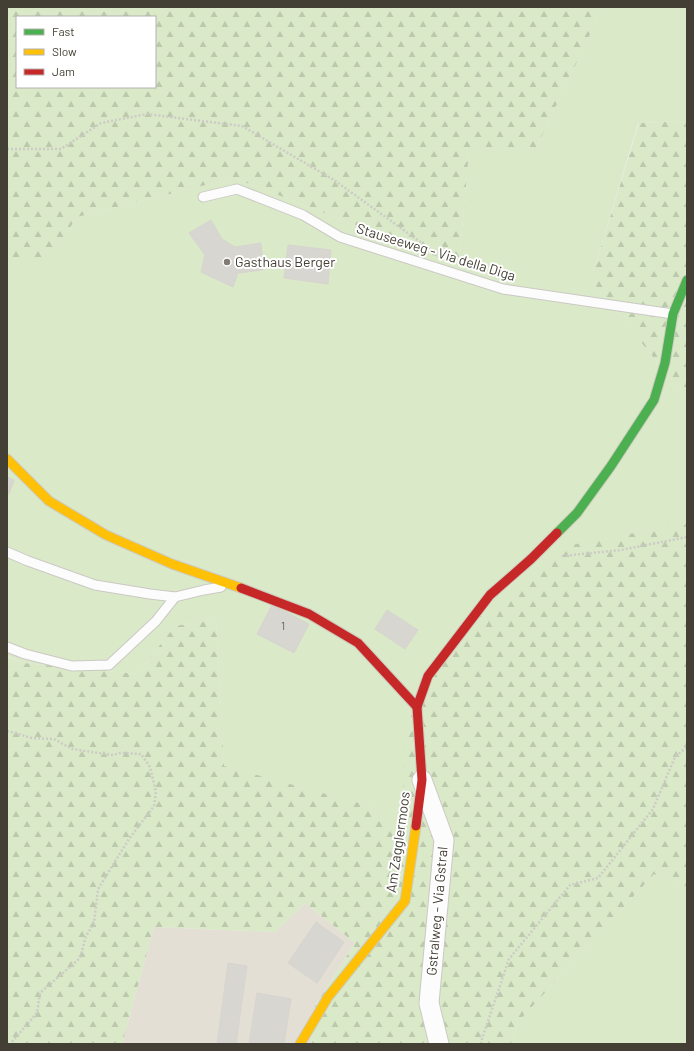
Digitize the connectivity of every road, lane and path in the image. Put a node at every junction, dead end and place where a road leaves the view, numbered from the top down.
1 (7, 150) edge
2 (202, 197) dead end
3 (443, 258) dead end
4 (687, 280) edge
5 (673, 314) junction
6 (7, 459) edge
7 (687, 537) edge
8 (7, 552) edge
9 (561, 556) dead end
10 (234, 585) junction
11 (175, 597) junction
12 (7, 646) edge
13 (417, 707) junction
14 (7, 731) edge
15 (687, 747) edge
16 (422, 780) junction
17 (10, 1044) edge
18 (300, 1044) edge
19 (439, 1044) edge
20 (482, 1044) edge

1 - 3 path
2 - 5 lane, Stauseeweg - Via della Diga
4 - 5 street
5 - 13 street
6 - 10 street
7 - 9 path
8 - 11 lane
10 - 11 lane
10 - 13 street
11 - 12 lane
13 - 16 street, Am Zagglermoos
14 - 17 path
15 - 20 path
16 - 18 street, Am Zagglermoos
16 - 19 street, Gstralweg - Via Gstral

